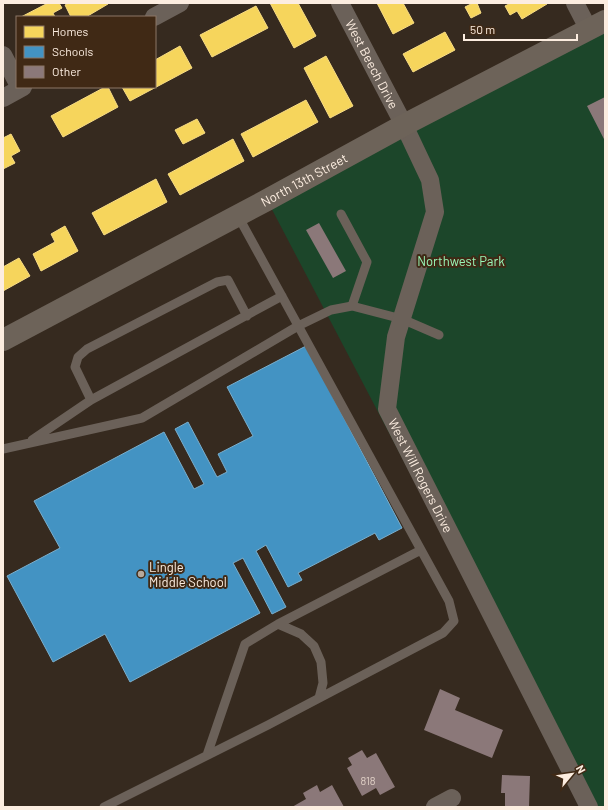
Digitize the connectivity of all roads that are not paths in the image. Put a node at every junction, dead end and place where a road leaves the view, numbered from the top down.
1 (180, 3) edge
2 (340, 3) edge
3 (575, 3) edge
4 (156, 16) edge
5 (597, 25) edge
6 (3, 55) edge
7 (16, 79) edge
8 (17, 88) edge
9 (3, 98) edge
10 (404, 125) junction
11 (341, 214) dead end
12 (238, 216) junction
13 (282, 296) junction
14 (352, 306) junction
15 (246, 316) junction
16 (402, 320) junction
17 (298, 326) junction
18 (439, 335) dead end
19 (3, 340) edge
20 (91, 400) junction
21 (28, 443) junction
22 (3, 449) edge
23 (421, 550) junction
24 (278, 624) junction
25 (319, 698) junction
26 (207, 756) junction
27 (452, 798) dead end
28 (104, 807) edge
29 (435, 807) edge
30 (589, 807) edge

1 - 4 street
2 - 10 street, West Beech Drive
3 - 5 street
5 - 10 main road, North 13th Street
6 - 7 street
8 - 9 street
10 - 12 main road, North 13th Street
10 - 16 street, West Will Rogers Drive
11 - 14 lane
12 - 13 lane
12 - 19 main road, North 13th Street
13 - 15 lane
13 - 17 lane
14 - 16 lane
14 - 17 lane
15 - 20 lane
15 - 20 lane
16 - 18 lane
16 - 30 street, West Will Rogers Drive
17 - 21 lane
17 - 23 lane
20 - 21 lane
21 - 22 lane
23 - 24 lane
23 - 25 lane
24 - 25 lane
24 - 26 lane
25 - 26 lane
26 - 28 lane
27 - 29 street

